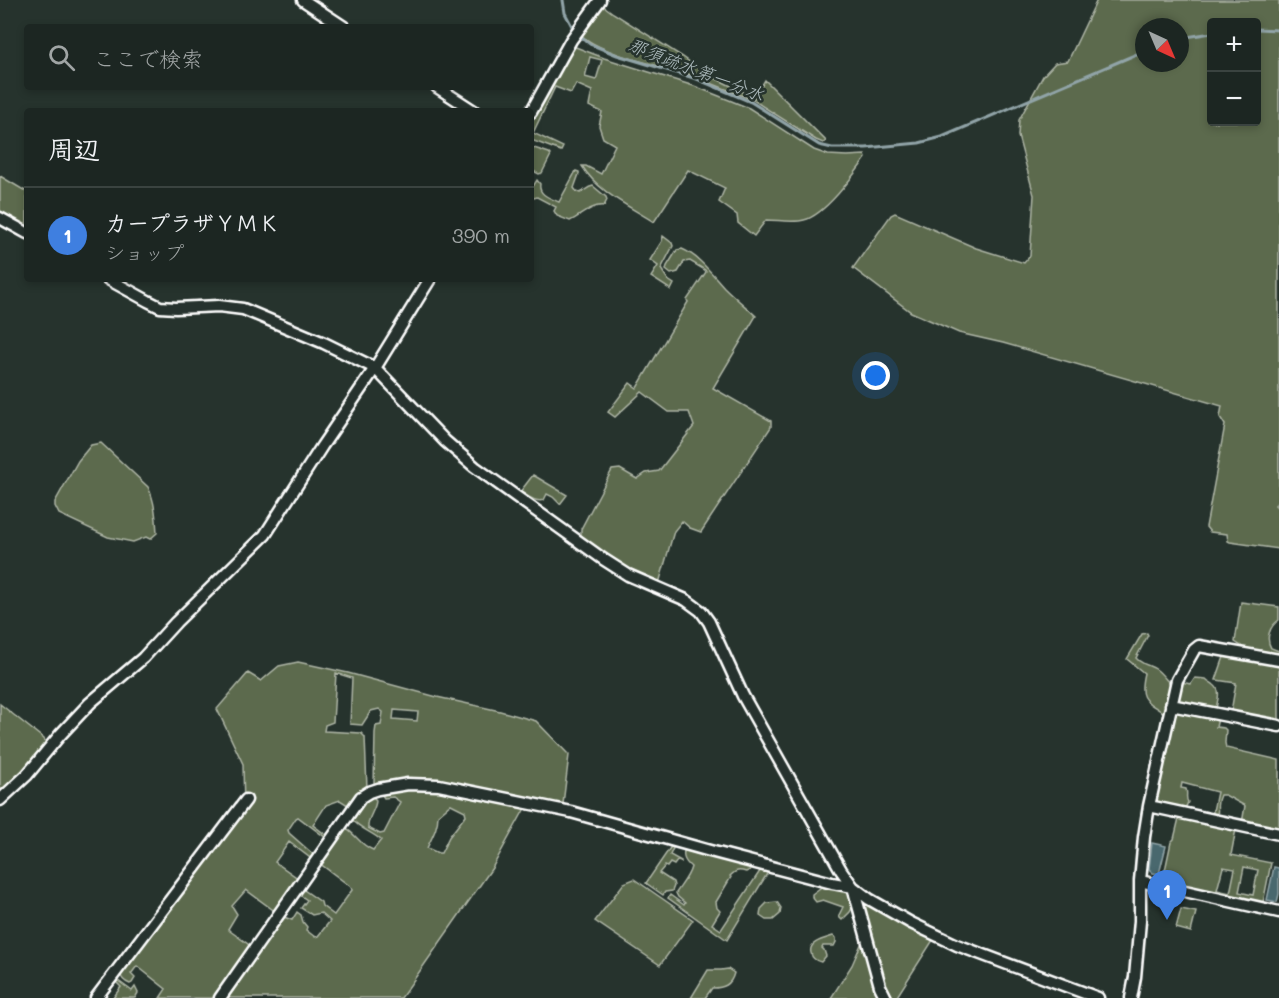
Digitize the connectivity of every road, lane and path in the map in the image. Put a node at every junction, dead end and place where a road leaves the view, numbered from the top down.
1 (303, 0) edge
2 (600, 0) edge
3 (339, 24) edge
4 (442, 90) edge
5 (469, 108) edge
6 (533, 108) edge
7 (0, 218) edge
8 (24, 231) edge
9 (113, 282) edge
10 (428, 282) edge
11 (375, 368) junction
12 (1279, 660) edge
13 (1171, 705) junction
14 (1279, 726) edge
15 (0, 800) edge
16 (246, 800) dead end
17 (1149, 806) junction
18 (1279, 834) edge
19 (1140, 881) junction
20 (853, 886) junction
21 (1279, 912) edge
22 (96, 998) edge
23 (220, 998) edge
24 (886, 998) edge
25 (1098, 998) edge
26 (1131, 998) edge

1 - 3 street
2 - 6 street
4 - 5 street
7 - 8 street
9 - 11 street
10 - 11 street
11 - 15 street
11 - 20 street
12 - 13 street
13 - 14 street
13 - 17 street
16 - 22 street
17 - 18 street
17 - 19 street
19 - 21 street
19 - 26 street
20 - 23 street
20 - 24 street
20 - 25 street

